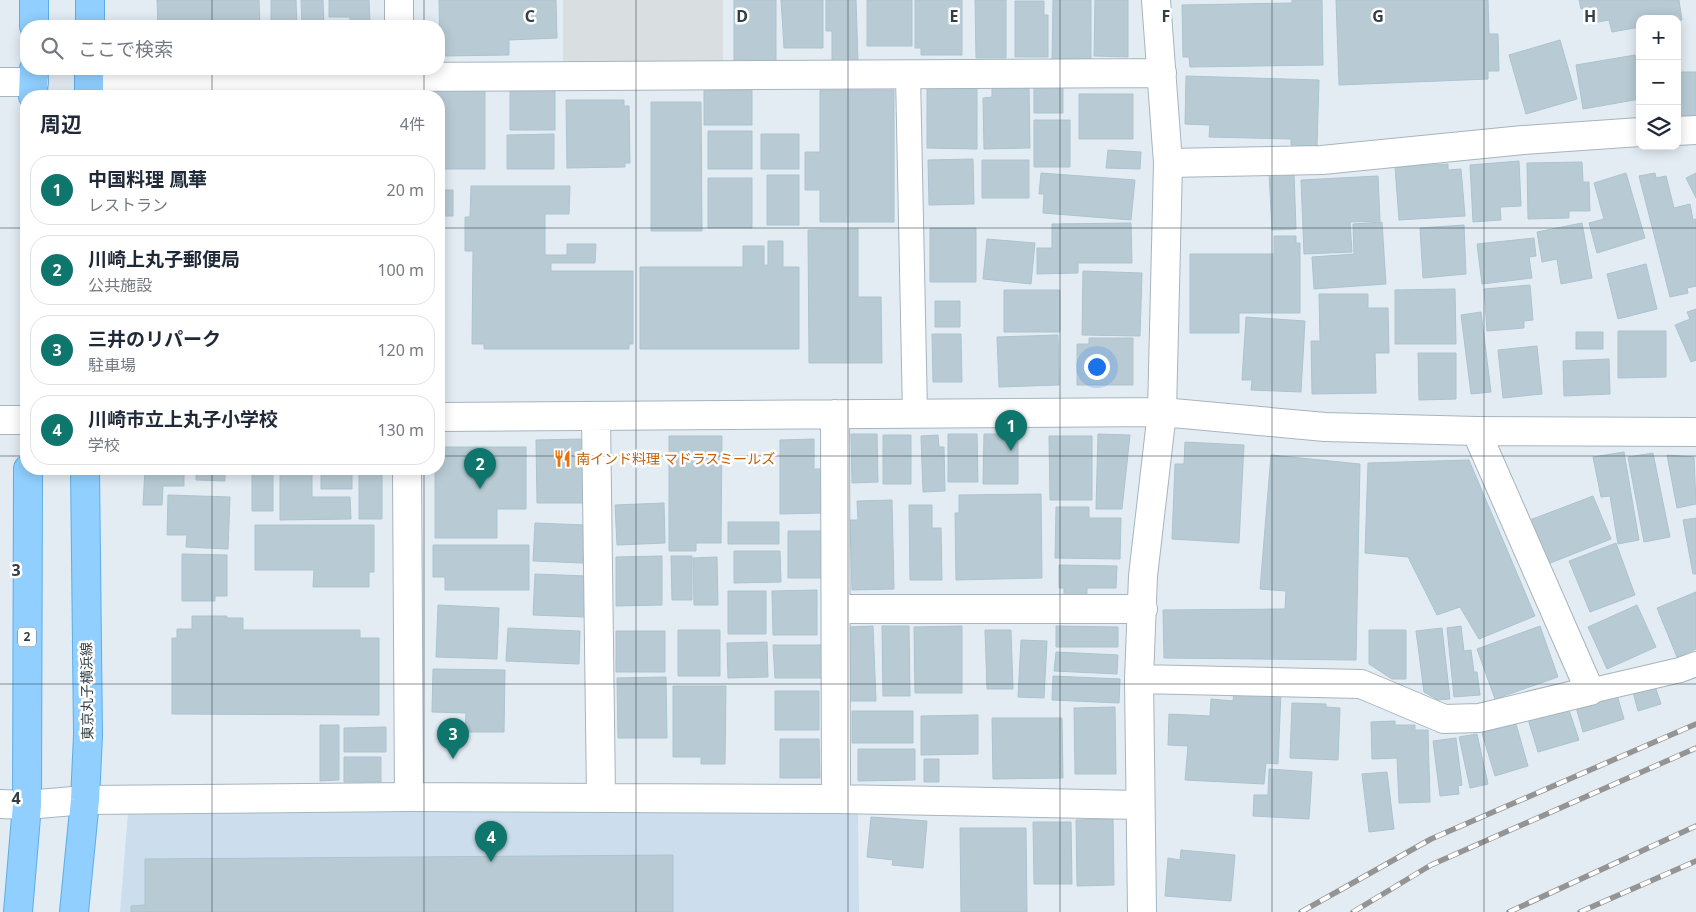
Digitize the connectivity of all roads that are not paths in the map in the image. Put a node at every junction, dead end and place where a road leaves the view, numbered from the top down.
1 (34, 0) edge
2 (90, 0) edge
3 (399, 0) edge
4 (1156, 0) edge
5 (34, 20) edge
6 (90, 20) edge
7 (399, 20) edge
8 (1162, 73) junction
9 (908, 75) junction
10 (399, 81) edge
11 (0, 82) edge
12 (34, 82) edge
13 (89, 84) edge
14 (1681, 130) edge
15 (1696, 130) edge
16 (1636, 132) edge
17 (1168, 163) junction
18 (1162, 412) junction
19 (835, 414) junction
20 (915, 414) junction
21 (596, 416) junction
22 (445, 417) edge
23 (0, 420) edge
24 (20, 420) edge
25 (1476, 431) junction
26 (1696, 432) edge
27 (28, 475) edge
28 (85, 475) edge
29 (407, 475) edge
30 (836, 609) junction
31 (1143, 609) junction
32 (1696, 664) edge
33 (1139, 679) junction
34 (1590, 690) junction
35 (409, 797) junction
36 (601, 797) junction
37 (836, 799) junction
38 (85, 800) junction
39 (0, 804) edge
40 (27, 805) junction
41 (1140, 806) junction
42 (18, 912) edge
43 (74, 912) edge
44 (1142, 912) edge

1 - 5 main road
2 - 6 main road
3 - 7 street
4 - 8 street
8 - 9 street
8 - 17 street
9 - 10 street
9 - 20 lane
10 - 13 street
11 - 12 street
14 - 15 street
16 - 17 street
17 - 18 street
18 - 20 street
18 - 25 street
18 - 31 street
19 - 20 street
19 - 21 street
19 - 30 street
21 - 22 street
21 - 36 street
23 - 24 street
25 - 26 street
25 - 34 street
27 - 40 main road, 2
28 - 38 main road, 東京丸子横浜線
29 - 35 street
30 - 31 street
30 - 37 street
31 - 33 street
32 - 34 lane
33 - 34 street
33 - 41 street
35 - 36 street
35 - 38 street
36 - 37 street
37 - 41 street
38 - 40 street
38 - 43 main road, 東京丸子横浜線
39 - 40 street
40 - 42 main road, 2
41 - 44 street

